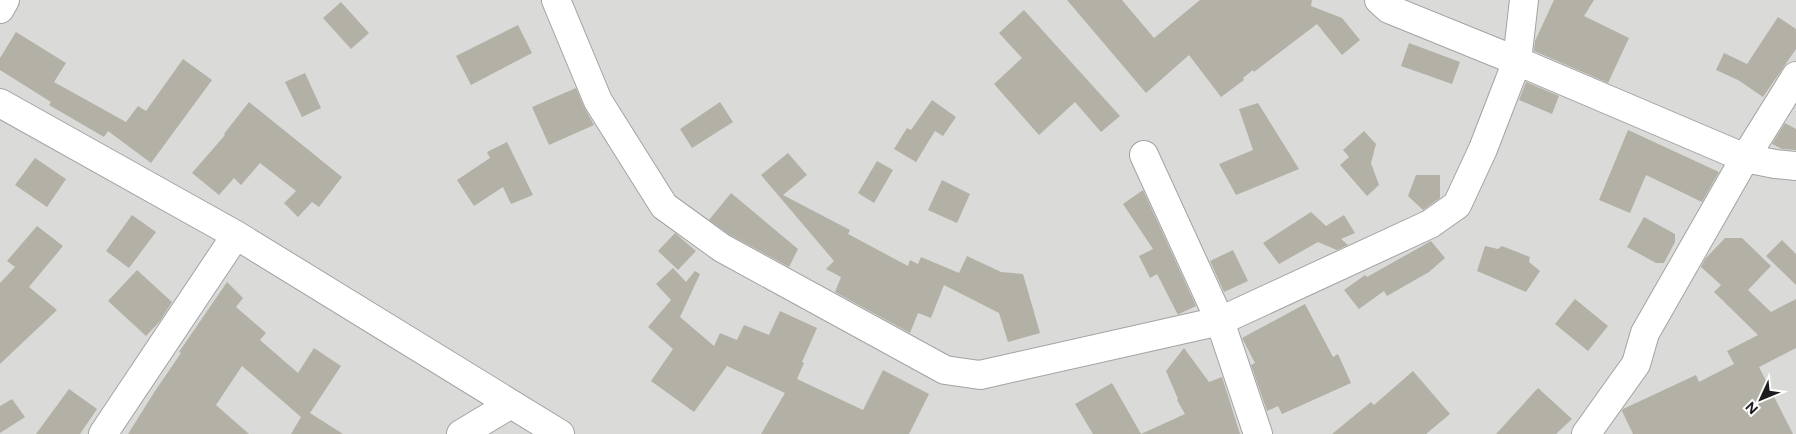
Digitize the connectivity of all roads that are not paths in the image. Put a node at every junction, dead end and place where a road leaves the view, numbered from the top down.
1 (5, 0) edge
2 (556, 0) edge
3 (1380, 0) edge
4 (1524, 0) edge
5 (0, 9) edge
6 (1517, 61) junction
7 (1796, 76) edge
8 (0, 103) edge
9 (1144, 155) dead end
10 (1745, 158) junction
11 (1796, 166) edge
12 (236, 235) junction
13 (1220, 321) junction
14 (511, 404) junction
15 (103, 434) edge
16 (461, 434) edge
17 (560, 434) edge
18 (1258, 434) edge
19 (1586, 434) edge

1 - 5 street
2 - 13 street
3 - 6 street
4 - 6 street
6 - 10 street
6 - 13 street
7 - 10 street
8 - 12 street
9 - 13 street
10 - 11 street
10 - 19 street
12 - 14 street
12 - 15 street
13 - 18 street
14 - 16 street
14 - 17 street

